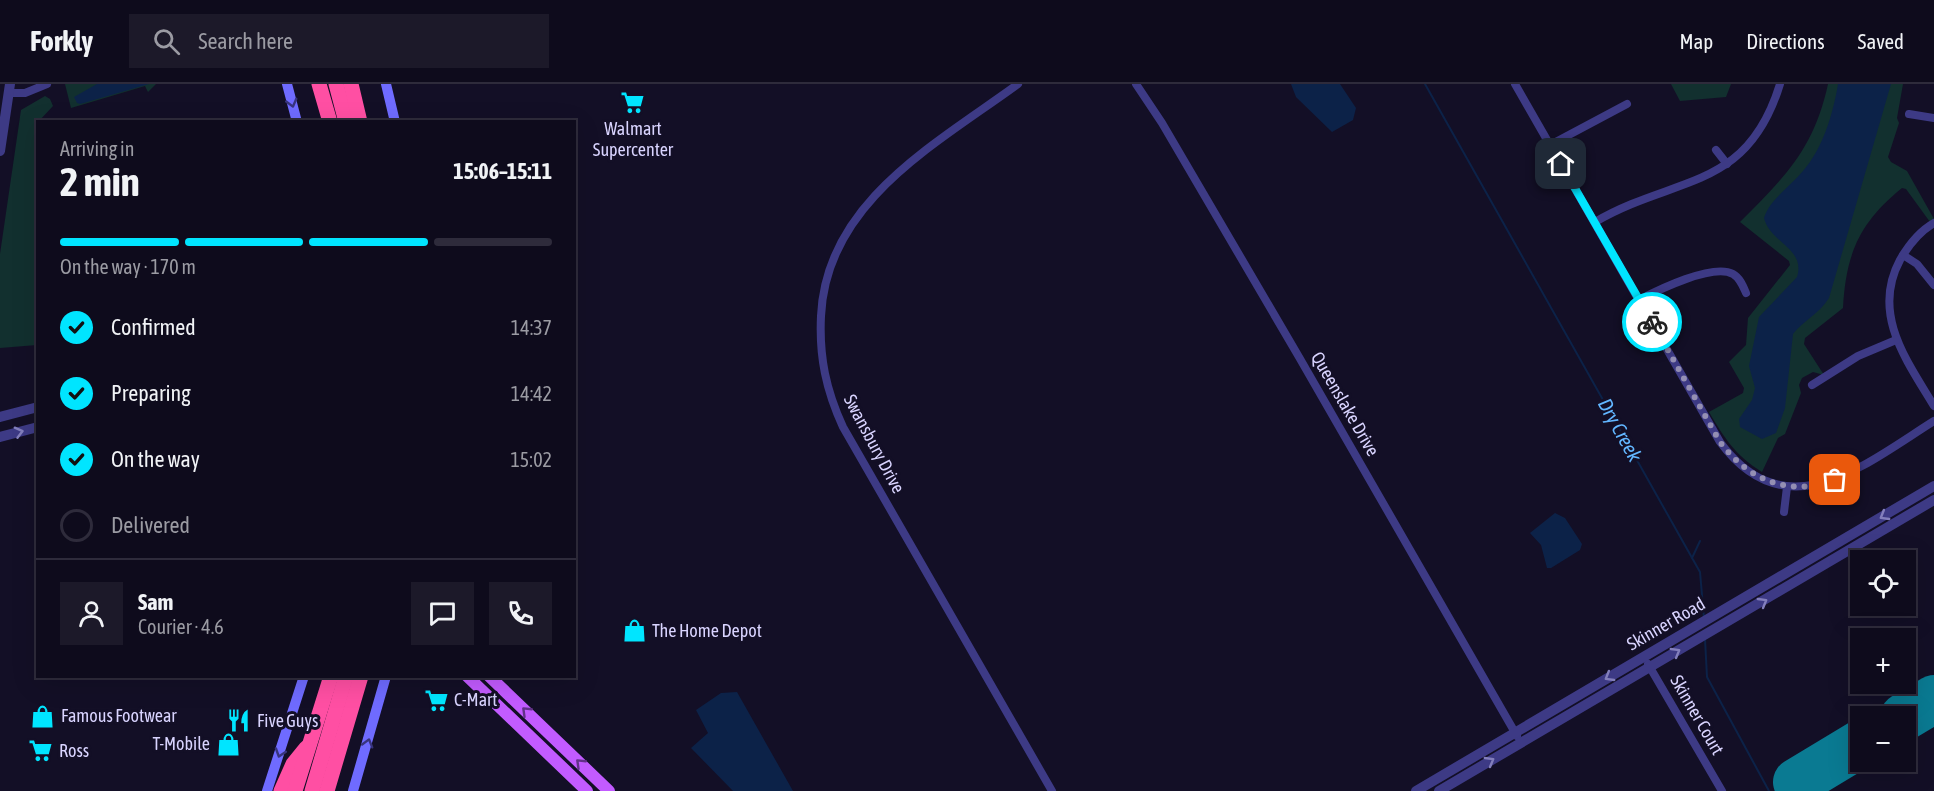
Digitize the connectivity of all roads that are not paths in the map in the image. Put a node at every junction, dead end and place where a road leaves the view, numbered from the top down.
1 (47, 84) edge
2 (287, 84) edge
3 (319, 84) edge
4 (336, 84) edge
5 (351, 84) edge
6 (386, 84) edge
7 (1017, 84) edge
8 (1136, 84) edge
9 (1515, 84) edge
10 (1780, 84) edge
11 (9, 88) edge
12 (1627, 104) dead end
13 (1909, 114) dead end
14 (1934, 118) edge
15 (296, 120) edge
16 (329, 120) edge
17 (345, 120) edge
18 (360, 120) edge
19 (395, 120) edge
20 (1550, 145) junction
21 (1716, 150) dead end
22 (0, 151) edge
23 (1727, 164) junction
24 (1594, 222) junction
25 (1934, 223) edge
26 (1903, 255) junction
27 (1934, 285) edge
28 (1746, 293) dead end
29 (1639, 300) junction
30 (1896, 340) junction
31 (1812, 385) dead end
32 (1934, 406) edge
33 (36, 408) edge
34 (0, 417) edge
35 (1934, 421) edge
36 (36, 428) edge
37 (0, 437) edge
38 (1934, 486) edge
39 (1787, 487) junction
40 (1934, 500) edge
41 (1784, 512) dead end
42 (1644, 656) junction
43 (1650, 667) junction
44 (303, 678) edge
45 (330, 678) edge
46 (345, 678) edge
47 (360, 678) edge
48 (385, 678) edge
49 (469, 678) edge
50 (491, 678) edge
51 (1518, 738) junction
52 (311, 741) junction
53 (562, 746) junction
54 (553, 759) junction
55 (267, 791) edge
56 (281, 791) edge
57 (294, 791) edge
58 (312, 791) edge
59 (327, 791) edge
60 (353, 791) edge
61 (586, 791) edge
62 (609, 791) edge
63 (1052, 791) edge
64 (1416, 791) edge
65 (1439, 791) edge
66 (1722, 791) edge

1 - 11 street
2 -> 15 main road
3 - 16 highway
4 - 17 highway
5 - 18 highway
6 - 19 main road
7 - 63 street, Swansbury Drive
8 - 51 street, Queenslake Drive
9 - 20 street
10 - 23 street
11 - 22 street
12 - 20 street
13 - 14 street
20 - 24 street
21 - 23 street
23 - 24 street
24 - 29 street
25 - 26 street
26 - 27 street
26 - 30 street
28 - 29 street
29 - 39 street
30 - 31 street
30 - 32 street
33 - 34 street
35 - 39 street
37 -> 36 street
38 -> 42 street, Skinner Road
39 - 41 street
43 -> 40 street, Skinner Road
42 - 43 street, Skinner Court
42 -> 51 street, Skinner Road
43 - 51 street, Skinner Road
43 - 66 street, Skinner Court
44 -> 55 main road
45 - 52 highway
46 - 58 highway
47 - 59 highway
60 -> 48 main road
49 - 54 main road
53 -> 50 main road
51 - 64 street, Skinner Road
65 -> 51 street, Skinner Road
52 - 56 highway
52 - 57 highway
53 - 54 main road
62 -> 53 main road
54 - 61 main road

